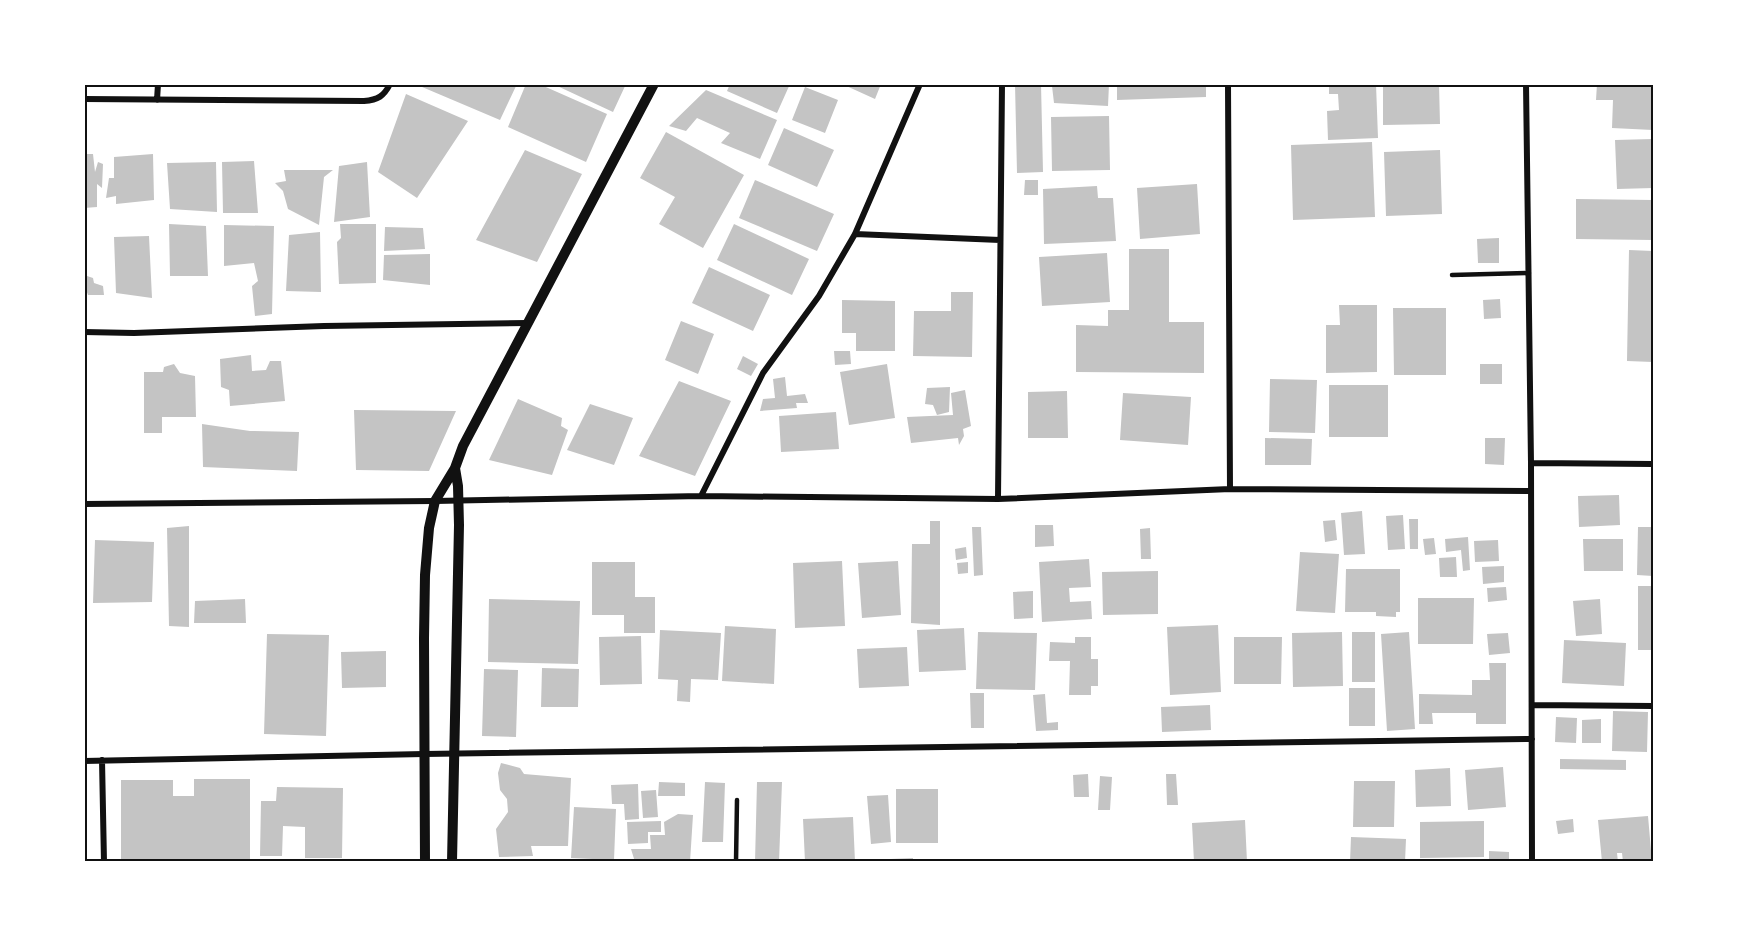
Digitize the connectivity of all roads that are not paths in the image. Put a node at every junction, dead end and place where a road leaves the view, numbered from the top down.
1 (158, 84) edge
2 (390, 84) edge
3 (654, 84) edge
4 (920, 84) edge
5 (1002, 84) edge
6 (1228, 84) edge
7 (1526, 84) edge
8 (84, 99) edge
9 (157, 100) junction
10 (855, 234) junction
11 (1000, 240) junction
12 (1529, 273) junction
13 (1452, 275) dead end
14 (527, 323) junction
15 (84, 332) edge
16 (1531, 464) junction
17 (1653, 464) edge
18 (455, 468) junction
19 (1230, 489) junction
20 (1532, 491) junction
21 (701, 496) junction
22 (998, 498) junction
23 (458, 500) junction
24 (435, 501) junction
25 (84, 504) edge
26 (1532, 705) junction
27 (1653, 706) edge
28 (1532, 739) junction
29 (424, 754) junction
30 (454, 755) junction
31 (102, 760) junction
32 (84, 761) edge
33 (737, 800) dead end
34 (104, 862) edge
35 (425, 862) edge
36 (452, 862) edge
37 (736, 862) edge
38 (1532, 862) edge

1 - 9 street
2 - 9 street
3 - 14 street
4 - 10 street
5 - 11 street
6 - 19 street
7 - 12 street
8 - 9 street
10 - 11 street
10 - 21 street
11 - 22 street
12 - 13 lane
12 - 16 street
14 - 15 street
14 - 18 street
16 - 17 street
16 - 20 street
18 - 23 street
18 - 24 street
19 - 20 street
19 - 22 street
20 - 26 street
21 - 22 street
21 - 23 street
23 - 24 street
23 - 30 street
24 - 25 street
24 - 29 street
26 - 27 street
26 - 28 street
28 - 30 street
28 - 38 street
29 - 30 street
29 - 31 street
29 - 35 street
30 - 36 street
31 - 32 street
31 - 34 street
33 - 37 lane

